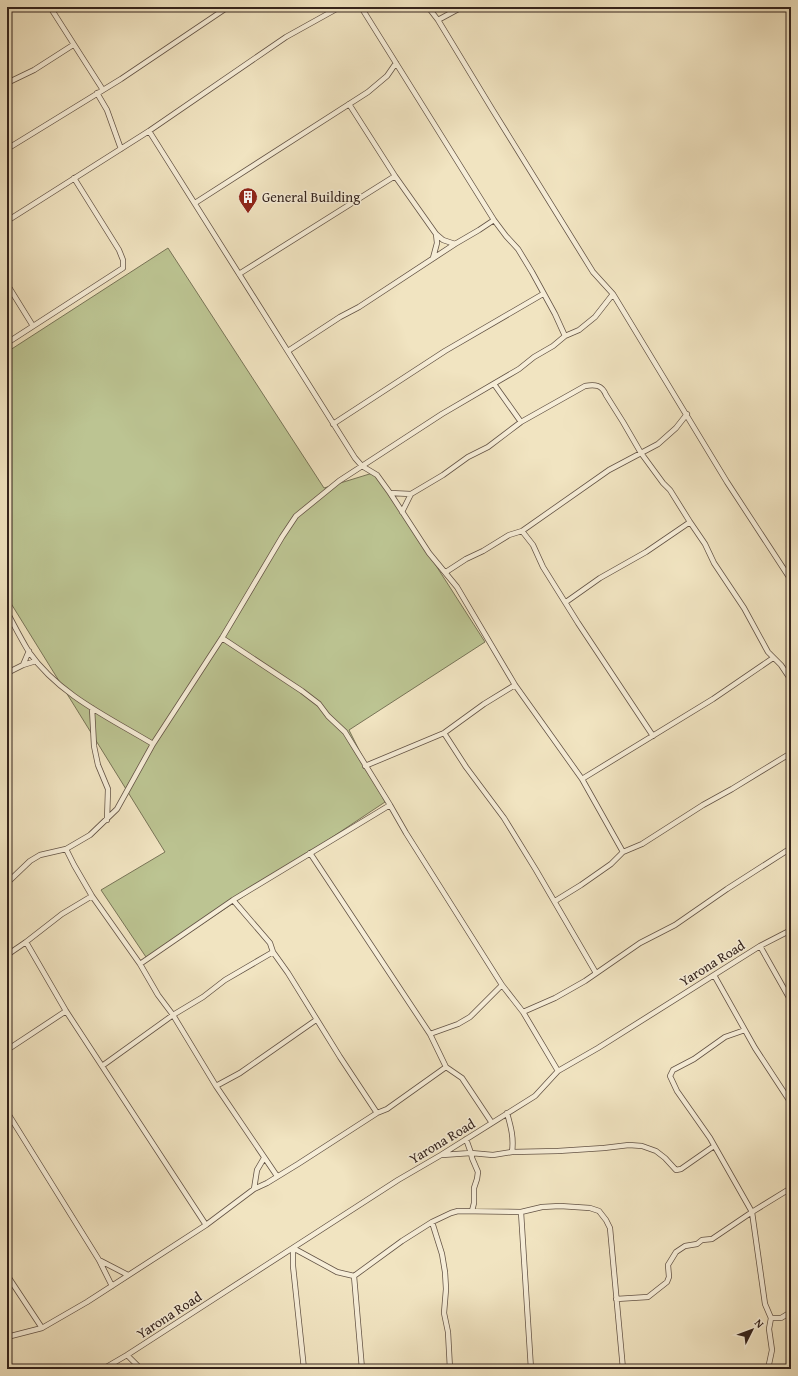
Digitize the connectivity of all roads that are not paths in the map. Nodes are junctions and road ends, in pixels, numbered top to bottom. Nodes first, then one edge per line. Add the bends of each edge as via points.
1 (50, 7) edge
2 (228, 7) edge
3 (340, 7) edge
4 (361, 7) edge
5 (428, 7) edge
6 (462, 7) edge
7 (438, 20) junction
8 (73, 45) junction
9 (396, 63) junction
10 (7, 83) edge
11 (103, 90) junction
12 (97, 93) junction
13 (349, 104) junction
14 (149, 131) junction
15 (121, 148) junction
16 (7, 149) edge
17 (395, 176) junction
18 (74, 178) junction
19 (195, 203) junction
20 (494, 220) junction
21 (7, 221) edge
22 (436, 234) junction
23 (454, 244) junction
24 (432, 258) junction
25 (239, 274) junction
26 (7, 284) edge
27 (543, 294) junction
28 (613, 294) junction
29 (34, 326) junction
30 (565, 336) junction
31 (7, 343) edge
32 (288, 351) junction
33 (494, 384) junction
34 (687, 414) junction
35 (521, 422) junction
36 (333, 424) junction
37 (641, 453) junction
38 (362, 466) junction
39 (390, 492) junction
40 (411, 494) junction
41 (402, 512) junction
42 (690, 522) junction
43 (522, 531) junction
44 (446, 572) junction
45 (791, 580) edge
46 (566, 602) junction
47 (7, 612) edge
48 (222, 638) junction
49 (29, 651) junction
50 (773, 658) junction
51 (36, 661) junction
52 (23, 665) junction
53 (7, 673) edge
54 (791, 680) edge
55 (515, 685) junction
56 (92, 708) junction
57 (444, 733) junction
58 (654, 736) junction
59 (153, 744) junction
60 (791, 753) edge
61 (365, 766) junction
62 (582, 779) junction
63 (390, 805) junction
64 (107, 820) junction
65 (791, 848) edge
66 (66, 849) junction
67 (623, 852) junction
68 (310, 853) junction
69 (7, 883) edge
70 (92, 896) junction
71 (234, 900) junction
72 (555, 901) junction
73 (791, 930) edge
74 (26, 942) junction
75 (760, 946) junction
76 (273, 952) junction
77 (7, 955) edge
78 (140, 964) junction
79 (596, 973) junction
80 (714, 975) junction
81 (502, 985) junction
82 (791, 1001) edge
83 (66, 1011) junction
84 (523, 1012) junction
85 (173, 1015) junction
86 (316, 1020) junction
87 (745, 1030) junction
88 (430, 1034) junction
89 (7, 1050) edge
90 (102, 1066) junction
91 (446, 1067) junction
92 (558, 1071) junction
93 (216, 1086) junction
94 (791, 1103) edge
95 (7, 1112) edge
96 (377, 1113) junction
97 (507, 1113) junction
98 (492, 1123) junction
99 (466, 1139) junction
100 (714, 1146) junction
101 (512, 1152) junction
102 (471, 1153) junction
103 (441, 1155) junction
104 (264, 1158) junction
105 (277, 1176) junction
106 (791, 1188) edge
107 (254, 1189) junction
108 (472, 1211) junction
109 (521, 1212) junction
110 (752, 1212) junction
111 (432, 1222) junction
112 (206, 1225) junction
113 (293, 1248) junction
114 (99, 1260) junction
115 (128, 1275) junction
116 (7, 1276) edge
117 (354, 1276) junction
118 (112, 1286) junction
119 (616, 1299) junction
120 (791, 1312) edge
121 (771, 1318) junction
122 (42, 1328) junction
123 (7, 1337) edge
124 (127, 1355) junction
125 (103, 1369) edge
126 (140, 1369) edge
127 (304, 1369) edge
128 (362, 1369) edge
129 (450, 1369) edge
130 (531, 1369) edge
131 (623, 1369) edge
132 (768, 1369) edge

1 - 8 street
2 - 11 street
3 - 14 street via 286,37
4 - 9 street
5 - 7 street
6 - 7 street
7 - 28 street via 593,272
8 - 10 street via 34,70
8 - 11 street
9 - 13 street via 378,84
9 - 20 street
11 - 12 street
12 - 15 street via 107,110
12 - 16 street
13 - 17 street
13 - 19 street
14 - 15 street
14 - 19 street
15 - 18 street
17 - 22 street
17 - 25 street
18 - 21 street
18 - 29 street via 119,250 123,268
19 - 25 street
20 - 23 street
20 - 27 street via 518,250
22 - 23 street
22 - 24 street via 437,243
23 - 24 street
24 - 32 street
25 - 32 street
26 - 29 street
27 - 30 street
27 - 36 street via 445,351
28 - 30 street via 595,317 579,330
28 - 34 street
29 - 31 street
30 - 33 street
32 - 36 street
33 - 35 street
33 - 38 street
34 - 37 street via 668,436
34 - 45 street via 727,482
35 - 37 street via 593,384 604,390
35 - 40 street via 488,447
36 - 38 street
37 - 42 street via 670,490
37 - 43 street via 609,470
38 - 39 street via 377,475
38 - 48 street via 296,516
39 - 40 street
39 - 41 street
40 - 41 street
41 - 44 street via 429,553
42 - 46 street
42 - 50 street
43 - 44 street via 509,535
43 - 46 street
44 - 55 street via 457,586
46 - 58 street
47 - 49 street
48 - 59 street
48 - 61 street via 319,704 345,732
49 - 51 street
49 - 52 street
50 - 54 street
50 - 58 street
51 - 52 street
51 - 56 street via 68,693
52 - 53 street
55 - 57 street
55 - 62 street
56 - 59 street
56 - 64 street via 94,746 98,765 108,789
57 - 61 street
57 - 72 street via 504,818
58 - 62 street
59 - 64 street via 117,809
60 - 67 street via 642,844
61 - 63 street
62 - 67 street
63 - 68 street
63 - 81 street
64 - 66 street via 90,835
65 - 79 street via 675,925 640,943
66 - 69 street via 40,855
66 - 70 street
67 - 72 street via 611,864
68 - 71 street
68 - 88 street
70 - 74 street via 62,914
70 - 78 street
71 - 76 street via 270,943
71 - 78 street
72 - 79 street
73 - 75 street, Yarona Road
74 - 77 street
74 - 83 street
75 - 80 street, Yarona Road
75 - 82 street
76 - 85 street
76 - 86 street
78 - 85 street
79 - 84 street via 555,998
80 - 87 street
80 - 92 street, Yarona Road
81 - 84 street
81 - 88 street via 470,1017
83 - 89 street
83 - 90 street
84 - 92 street
85 - 90 street
85 - 93 street
86 - 93 street via 240,1073
86 - 96 street
87 - 94 street
87 - 100 street via 725,1037 673,1070 670,1076 677,1091
88 - 91 street
90 - 112 street
91 - 96 street via 387,1109
91 - 98 street via 462,1078
92 - 97 street, Yarona Road via 536,1096
93 - 104 street
95 - 114 street
96 - 105 street
97 - 98 street, Yarona Road
97 - 101 street via 514,1142
98 - 99 street, Yarona Road
99 - 102 street
99 - 103 street, Yarona Road
100 - 101 street via 676,1170 656,1151 642,1146
100 - 110 street
101 - 102 street via 493,1155
102 - 103 street
102 - 108 street via 478,1172
103 - 113 street, Yarona Road
104 - 105 street
104 - 107 street via 257,1170
105 - 107 street
106 - 110 street
107 - 112 street
108 - 109 street
108 - 111 street via 451,1212
109 - 119 street via 560,1206 599,1211 610,1228
109 - 130 street
110 - 119 street via 712,1239 685,1246 676,1252 668,1265 667,1282 648,1297
110 - 121 street via 765,1304
111 - 117 street
111 - 129 street via 445,1272 444,1313
112 - 115 street
113 - 117 street via 337,1272
113 - 124 street, Yarona Road
113 - 127 street
114 - 115 street
114 - 118 street
115 - 118 street
116 - 122 street
117 - 128 street
118 - 122 street
119 - 131 street
120 - 121 street via 781,1318
121 - 132 street via 769,1329 772,1350
122 - 123 street
124 - 125 street, Yarona Road
124 - 126 street

